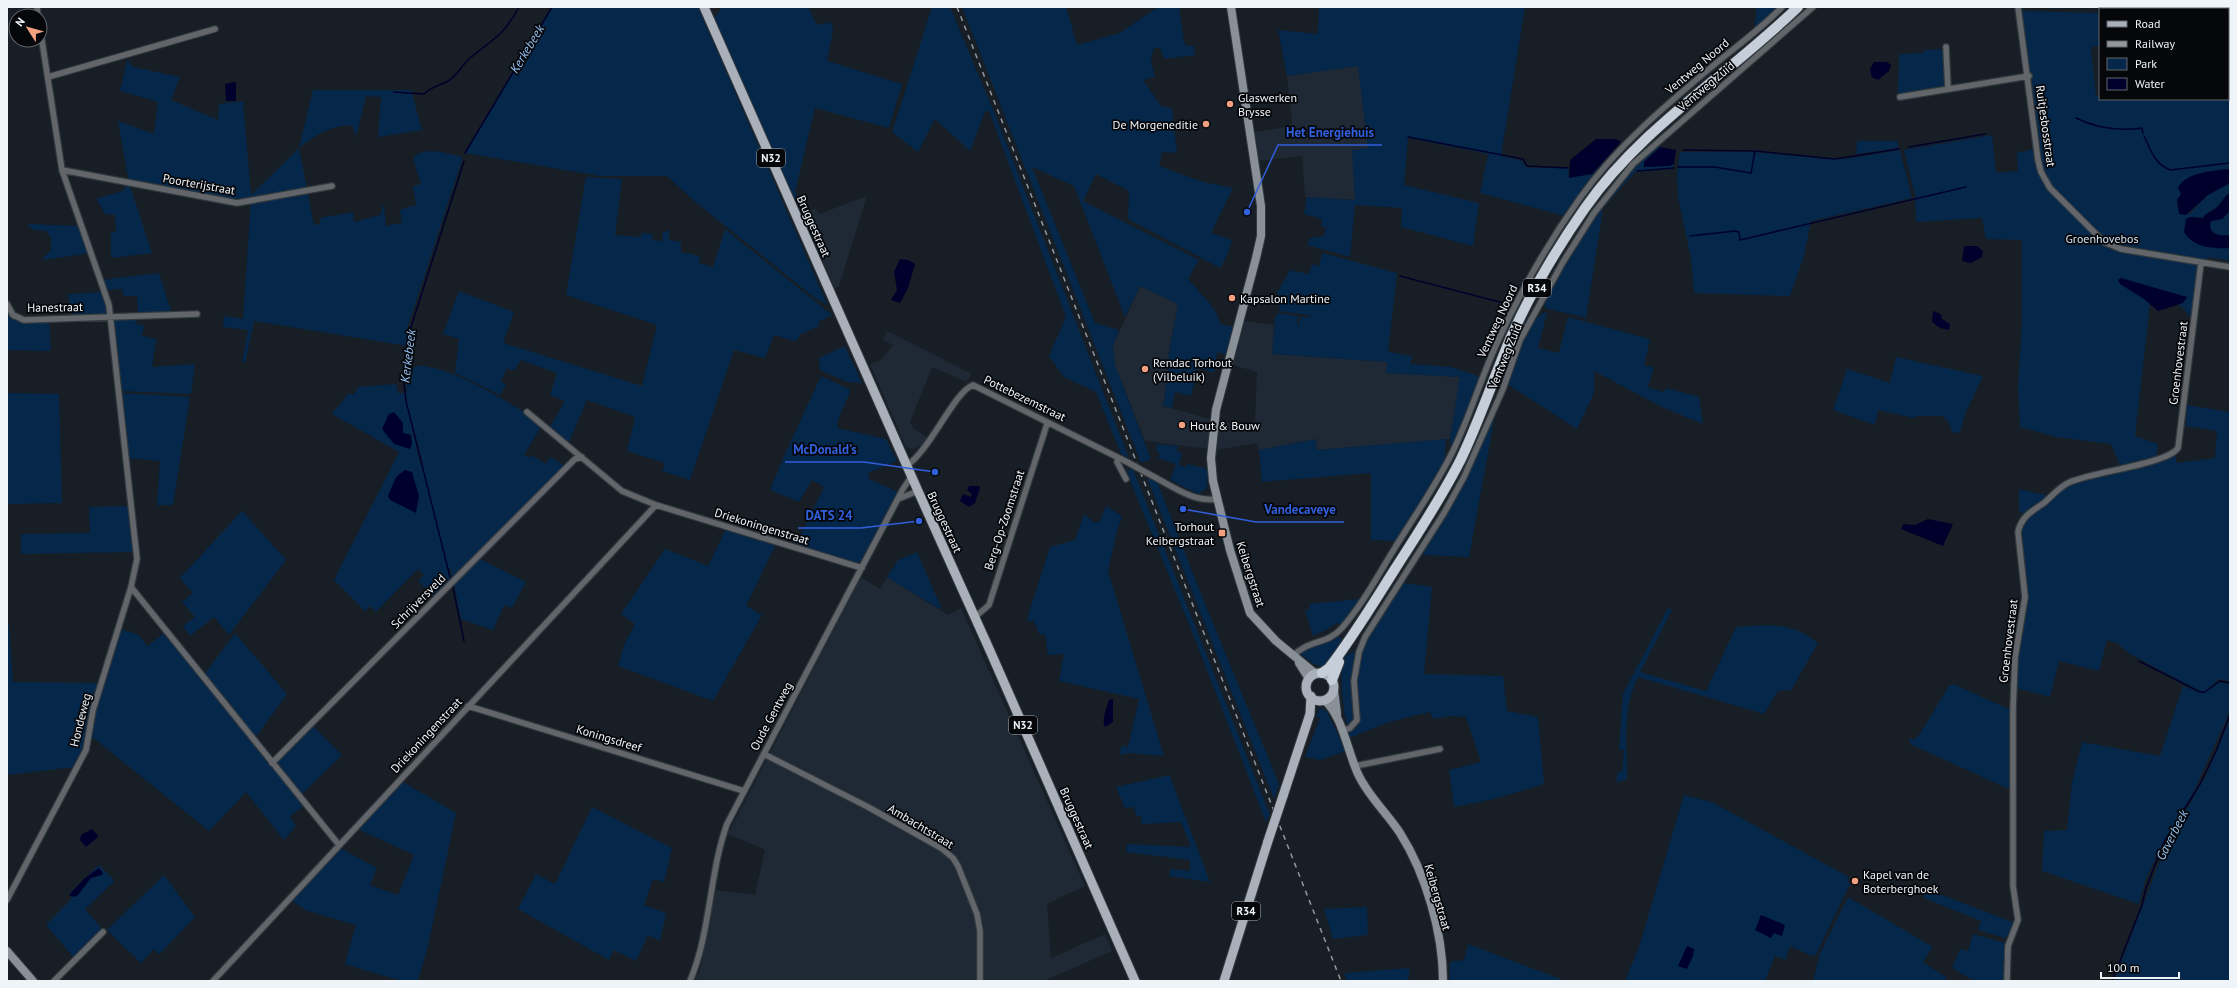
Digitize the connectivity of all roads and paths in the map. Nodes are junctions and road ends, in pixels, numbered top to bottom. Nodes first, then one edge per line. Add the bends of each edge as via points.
1 (704, 7) edge
2 (1231, 7) edge
3 (1782, 7) edge
4 (1798, 7) edge
5 (1813, 7) edge
6 (2018, 7) edge
7 (215, 29) dead end
8 (1946, 47) dead end
9 (43, 48) edge
10 (2029, 76) junction
11 (48, 77) junction
12 (1948, 89) junction
13 (1900, 97) dead end
14 (62, 170) junction
15 (332, 186) dead end
16 (2201, 263) junction
17 (2230, 267) edge
18 (7, 304) edge
19 (197, 314) dead end
20 (110, 317) junction
21 (527, 412) dead end
22 (1047, 424) junction
23 (582, 457) junction
24 (1119, 458) junction
25 (906, 466) junction
26 (911, 477) junction
27 (1126, 479) dead end
28 (918, 491) junction
29 (1216, 499) junction
30 (898, 500) junction
31 (656, 505) junction
32 (862, 568) junction
33 (131, 588) junction
34 (975, 618) junction
35 (1357, 628) junction
36 (1295, 658) junction
37 (1316, 675) junction
38 (1333, 685) junction
39 (1310, 696) junction
40 (1322, 700) junction
41 (468, 706) junction
42 (1310, 714) junction
43 (1337, 719) junction
44 (1342, 731) junction
45 (1440, 749) dead end
46 (764, 754) junction
47 (272, 763) junction
48 (1355, 766) junction
49 (744, 790) junction
50 (339, 845) junction
51 (7, 900) edge
52 (103, 932) dead end
53 (7, 951) edge
54 (33, 981) edge
55 (54, 981) edge
56 (213, 981) edge
57 (690, 981) edge
58 (980, 981) edge
59 (1135, 981) edge
60 (1224, 981) edge
61 (1443, 981) edge
62 (2007, 981) edge

1 - 25 main road, Bruggestraat / N32
2 - 29 street, Keibergstraat via 1262,221 1256,258 1216,410 1211,458
3 - 36 street, Ventweg Noord via 1650,120 1621,147 1592,182 1558,229 1516,303 1496,345 1473,408 1435,485 1342,628 1330,638 1302,647
4 - 35 highway, R34 via 1650,134 1617,168 1586,207 1524,311 1479,420 1446,486
5 - 44 street, Ventweg Zuid via 1638,159 1577,238 1520,340 1501,396 1464,477 1444,514 1365,637 1359,652 1354,681 1357,720 1350,728
6 - 10 street, Ruitjesbosstraat
7 - 11 street
8 - 12 street
9 - 11 street
10 - 12 street, Ruitjesbosstraat
10 - 16 street, Ruitjesbosstraat via 2040,172 2050,188 2094,235 2108,244 2121,249
11 - 14 street
12 - 13 street, Ruitjesbosstraat
14 - 15 street, Poorterijstraat via 237,203
14 - 20 street via 80,226 102,280
16 - 17 street, Ruitjesbosstraat
16 - 62 street, Groenhovestraat via 2178,448 2168,455 2070,482 2029,513 2019,524 2025,597 2015,658 2012,736 2013,886 2018,920 2008,946
18 - 20 street, Hanestraat via 13,315 24,320
19 - 20 street
20 - 33 street, Hondeweg via 137,556
21 - 23 street, Driekoningenstraat
22 - 24 street, Pottebezemstraat via 1051,423
22 - 25 street, Pottebezemstraat via 973,385 960,397 918,456
22 - 34 street, Berg-Op-Zoomstraat via 989,604
23 - 31 street, Driekoningenstraat via 622,491
23 - 47 street, Schrijversveld via 575,459
24 - 27 street via 1117,462
24 - 29 street, Pottebezemstraat, bridge via 1192,496 1203,500
25 - 26 main road, Bruggestraat / N32
26 - 28 main road, Bruggestraat / N32
26 - 30 street, Oude Gentweg
28 - 30 street
28 - 34 main road, Bruggestraat / N32
29 - 36 street, Keibergstraat via 1250,613 1261,627
30 - 32 street, Oude Gentweg
31 - 32 street, Driekoningenstraat
31 - 41 street, Driekoningenstraat
32 - 46 street, Oude Gentweg
33 - 47 street
33 - 51 street, Hondeweg via 93,710 86,750
34 - 59 main road, Bruggestraat / N32
35 - 37 highway, R34 via 1332,664
35 - 38 highway, R34 via 1337,664
36 - 37 street, Keibergstraat
37 - 38 main road
37 - 39 main road via 1307,688
38 - 40 main road
38 - 43 street, Keibergstraat
39 - 40 main road
39 - 42 main road, R34
40 - 42 main road, R34
40 - 43 street, Keibergstraat
41 - 49 street, Koningsdreef
41 - 50 street, Driekoningenstraat
42 - 60 main road, R34, bridge
43 - 44 street, Keibergstraat
44 - 48 street, Keibergstraat
45 - 48 street
46 - 49 street, Oude Gentweg
46 - 58 street, Ambachtstraat via 868,807 941,848 953,858 977,914 980,931
47 - 50 street
48 - 61 street, Keibergstraat via 1362,781 1400,833 1420,874 1440,949
49 - 57 street, Oude Gentweg via 720,847 698,955
50 - 56 street, Driekoningenstraat
52 - 55 street
53 - 54 street

